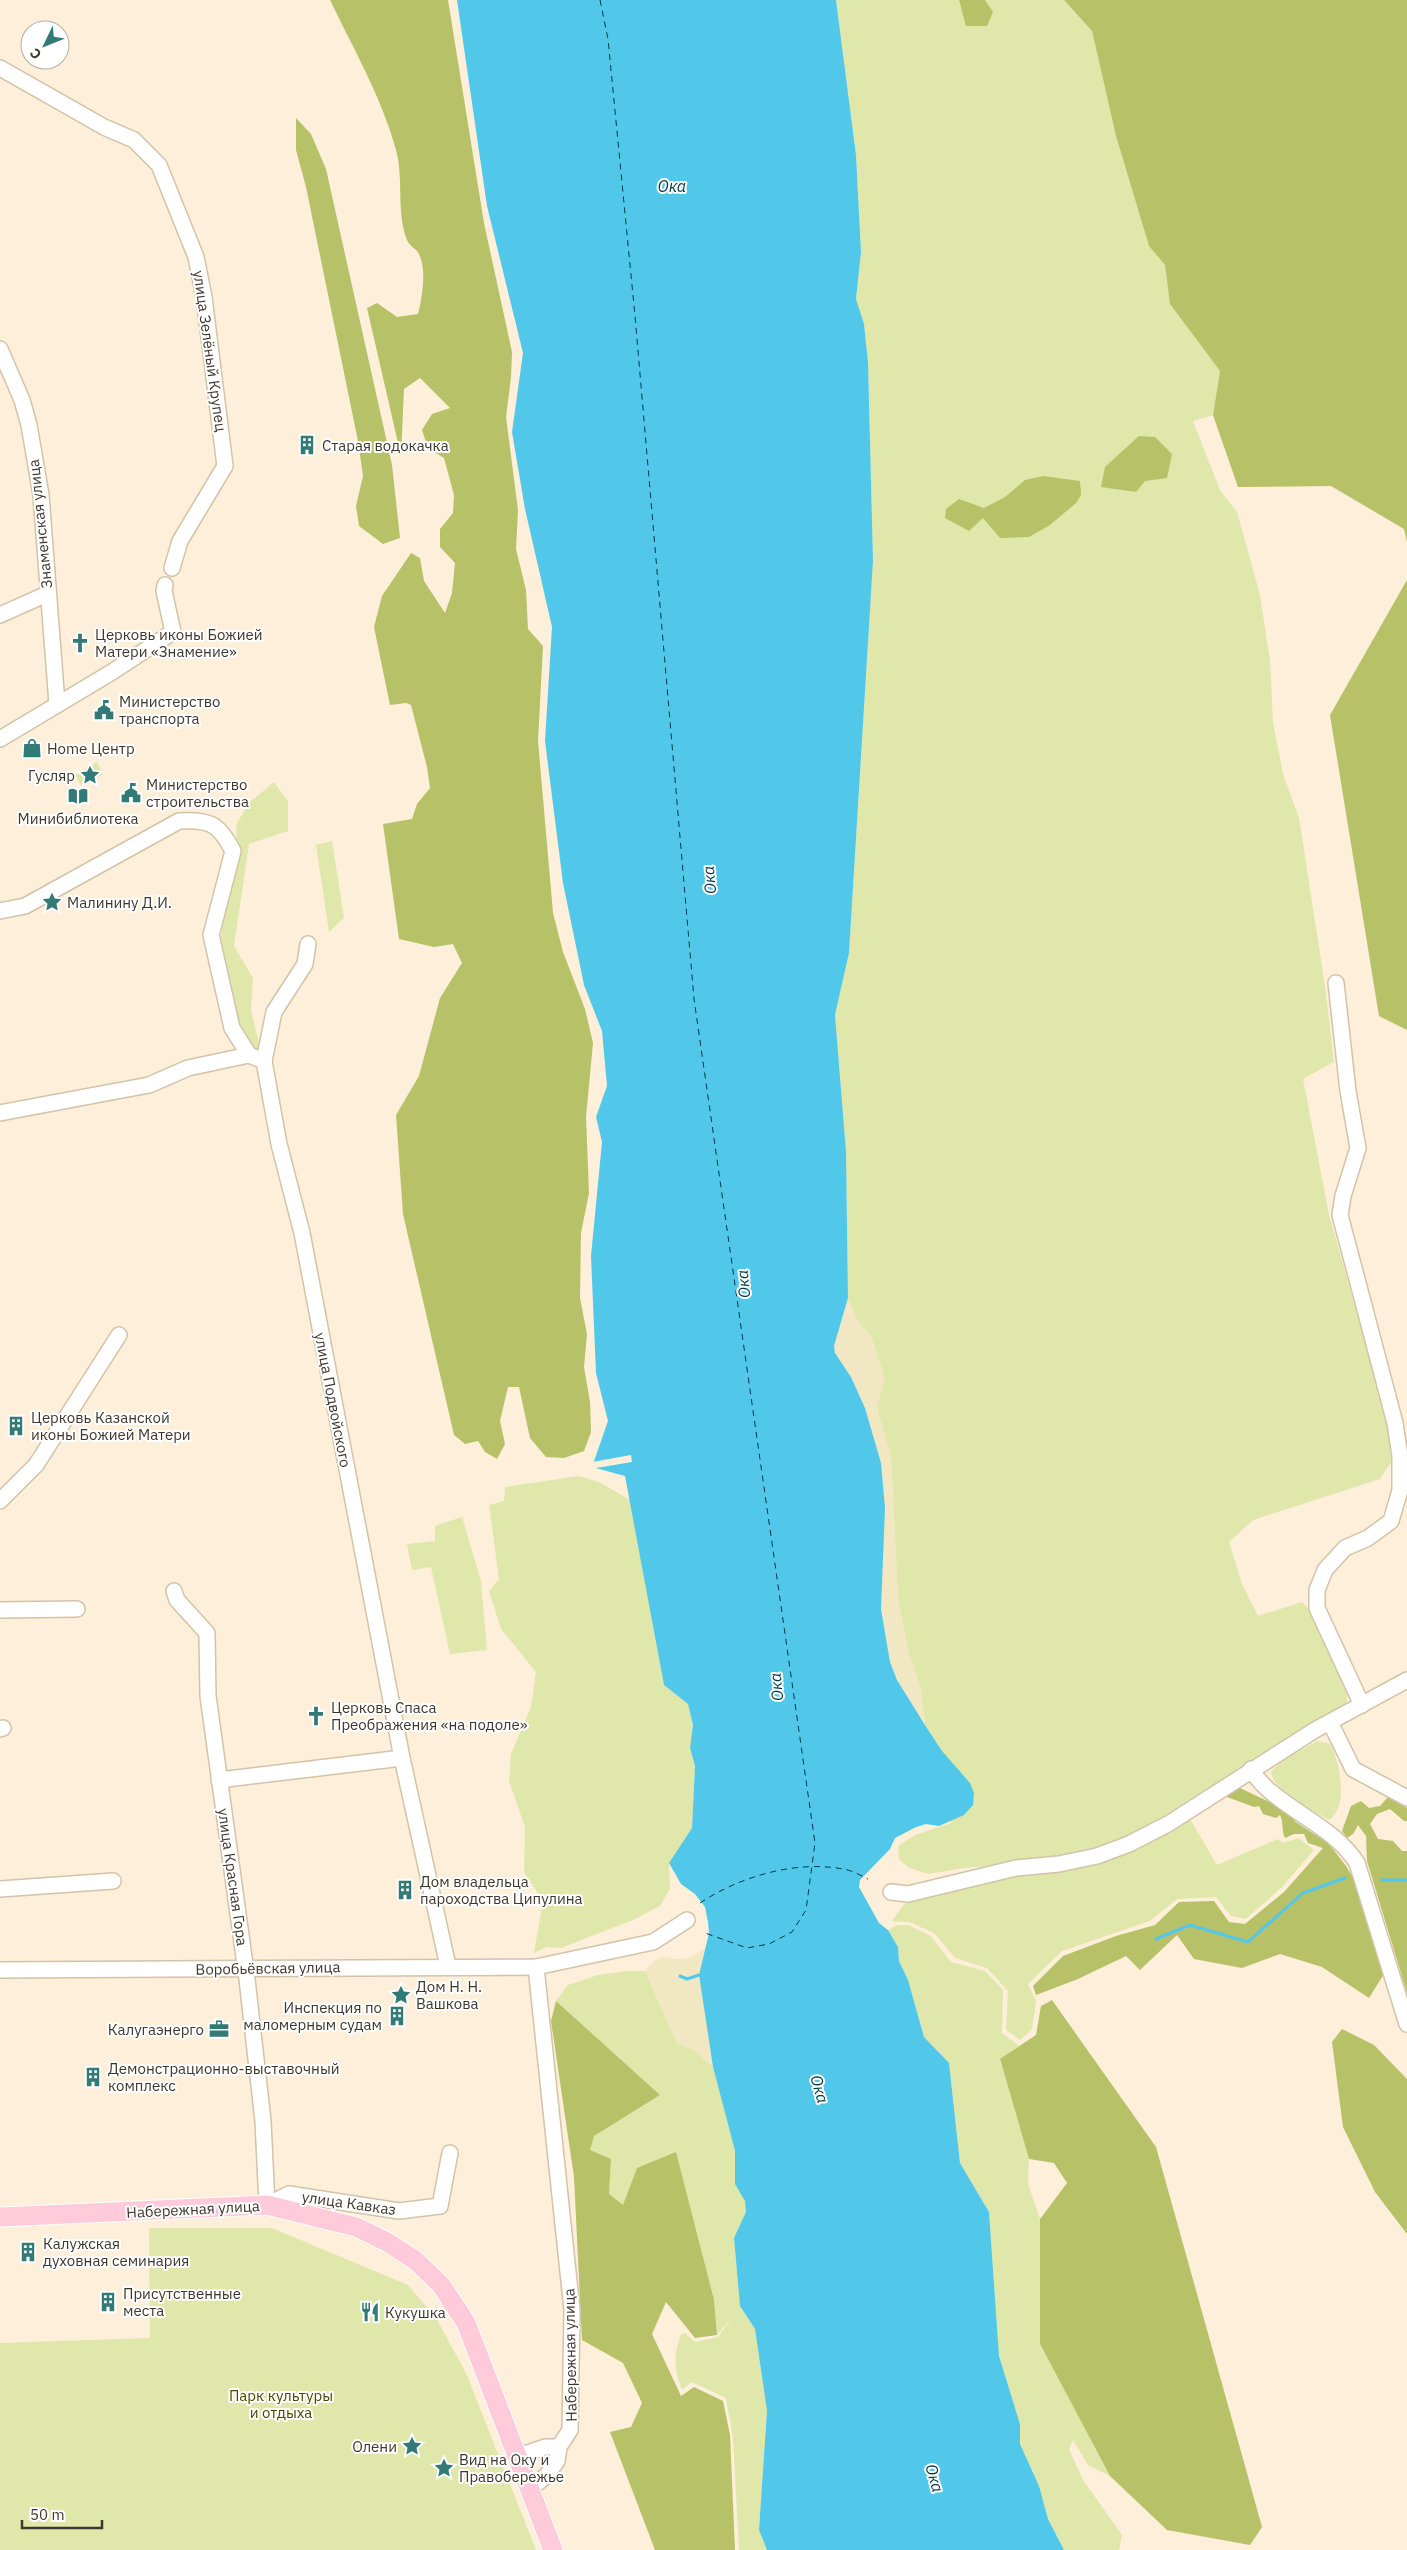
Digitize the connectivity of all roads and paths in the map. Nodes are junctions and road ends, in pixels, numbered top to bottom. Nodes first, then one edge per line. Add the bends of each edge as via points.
1 (0, 68) edge
2 (0, 349) edge
3 (172, 568) dead end
4 (165, 585) dead end
5 (47, 594) junction
6 (0, 616) edge
7 (57, 704) junction
8 (0, 739) edge
9 (0, 911) edge
10 (308, 944) dead end
11 (1336, 983) dead end
12 (249, 1055) junction
13 (264, 1062) junction
14 (0, 1113) edge
15 (119, 1335) dead end
16 (0, 1500) edge
17 (174, 1591) dead end
18 (77, 1609) dead end
19 (0, 1610) edge
20 (1407, 1680) edge
21 (1362, 1705) junction
22 (1330, 1722) junction
23 (402, 1758) junction
24 (1251, 1769) junction
25 (219, 1780) junction
26 (1407, 1798) edge
27 (113, 1881) dead end
28 (0, 1889) edge
29 (891, 1892) dead end
30 (687, 1920) dead end
31 (448, 1966) junction
32 (536, 1967) junction
33 (246, 1969) junction
34 (0, 1970) edge
35 (1407, 2022) edge
36 (450, 2153) dead end
37 (268, 2206) junction
38 (0, 2217) edge
39 (559, 2447) junction
40 (516, 2457) junction
41 (529, 2490) junction
42 (553, 2550) edge

1 - 3 street, улица Зелёный Крупец via 104,127 134,140 159,165 196,257 225,466 180,541
2 - 5 street, Знаменская улица via 29,425 41,496
4 - 7 street via 173,632
5 - 6 street
5 - 7 street, Знаменская улица
7 - 8 street
9 - 12 street via 25,906 179,821 197,820 215,825 233,851 211,935 232,1028
10 - 13 street via 305,964 274,1012
11 - 21 street via 1358,1148 1340,1215 1395,1424 1400,1456 1400,1490 1392,1521 1368,1538 1345,1548 1325,1570 1317,1590 1317,1608
12 - 13 street
12 - 14 street via 188,1068 149,1084
13 - 23 street, улица Подвойского via 279,1144 302,1233
15 - 16 street via 36,1465
17 - 25 street, улица Красная Гора via 177,1600 207,1633 208,1696
18 - 19 street
20 - 21 street
21 - 22 street
22 - 24 street
22 - 26 street via 1353,1769
23 - 25 street
23 - 31 street, улица Подвойского
24 - 29 street via 1168,1824 1097,1856 1016,1868 908,1894
24 - 35 street via 1269,1791 1304,1814 1351,1855 1362,1874
25 - 33 street, улица Красная Гора
27 - 28 street
30 - 32 street, Воробьёвская улица via 653,1942
31 - 32 street, Воробьёвская улица
31 - 33 street, Воробьёвская улица
32 - 39 street, Набережная улица via 572,2310 570,2430
33 - 34 street, Воробьёвская улица
33 - 37 street, улица Красная Гора
36 - 37 street, улица Кавказ via 440,2206 399,2211 289,2194
37 - 38 main road, Набережная улица
37 - 40 main road, Набережная улица via 356,2227 415,2260 441,2285 466,2324
39 - 40 street via 544,2447
39 - 41 street, Набережная улица via 557,2461 547,2475
40 - 41 main road, Набережная улица
41 - 42 main road, Набережная улица

